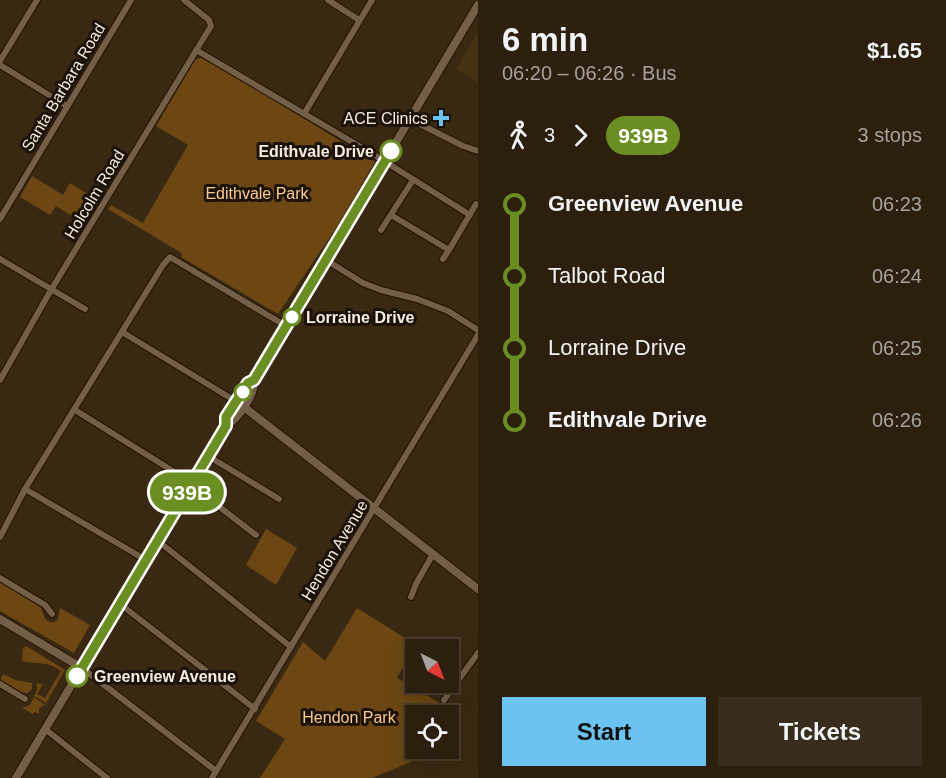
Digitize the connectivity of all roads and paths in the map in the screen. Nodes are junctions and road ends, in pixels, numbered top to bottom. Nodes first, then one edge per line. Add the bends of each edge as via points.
1 (37, 0) edge
2 (131, 0) edge
3 (184, 0) edge
4 (328, 0) edge
5 (372, 0) edge
6 (478, 6) edge
7 (359, 20) junction
8 (196, 50) junction
9 (0, 63) edge
10 (67, 106) junction
11 (304, 114) junction
12 (410, 119) junction
13 (478, 151) edge
14 (385, 162) junction
15 (412, 180) junction
16 (476, 204) dead end
17 (391, 215) junction
18 (470, 215) junction
19 (0, 219) edge
20 (381, 230) dead end
21 (449, 250) junction
22 (0, 259) edge
23 (443, 259) dead end
24 (326, 260) junction
25 (51, 290) junction
26 (85, 309) dead end
27 (286, 326) junction
28 (122, 332) junction
29 (478, 333) edge
30 (0, 380) edge
31 (240, 404) junction
32 (75, 410) junction
33 (208, 456) junction
34 (191, 485) junction
35 (26, 489) junction
36 (279, 499) dead end
37 (374, 508) junction
38 (256, 535) dead end
39 (0, 537) edge
40 (158, 541) junction
41 (433, 554) junction
42 (146, 560) junction
43 (0, 578) edge
44 (478, 589) edge
45 (411, 597) dead end
46 (120, 604) junction
47 (52, 614) dead end
48 (0, 619) edge
49 (291, 646) junction
50 (478, 653) edge
51 (82, 668) junction
52 (0, 684) edge
53 (25, 699) dead end
54 (444, 700) dead end
55 (255, 709) junction
56 (45, 729) junction
57 (216, 771) junction
58 (16, 778) edge
59 (107, 778) edge
60 (212, 778) edge

1 - 9 street
2 - 10 street, Santa Barbara Road
3 - 8 street, Holcolm Road via 211,22
4 - 7 street
5 - 7 street
6 - 12 main road
7 - 11 street
8 - 11 street
8 - 25 street, Holcolm Road
9 - 10 street
10 - 19 street, Santa Barbara Road
11 - 14 street
12 - 13 street
12 - 14 main road
14 - 15 street
14 - 24 main road
15 - 17 street
15 - 18 street
16 - 18 street
17 - 20 street
17 - 21 street
18 - 21 street
21 - 23 street
22 - 25 street
24 - 27 main road
24 - 29 street via 381,291 448,311
25 - 26 street
25 - 30 street, Holcolm Road
27 - 28 street via 170,257
27 - 31 main road via 254,380 248,383
28 - 31 street
28 - 32 street
29 - 37 street, Hendon Avenue
31 - 33 main road via 226,417 226,426
31 - 37 street
32 - 34 street
32 - 35 street
33 - 34 main road
33 - 36 street
34 - 38 street
34 - 40 main road
35 - 39 street
35 - 42 street
37 - 41 street
37 - 49 street, Hendon Avenue
40 - 42 main road
40 - 49 street
41 - 44 street
41 - 45 street
42 - 46 main road
43 - 47 street via 45,605
46 - 51 main road
46 - 55 street
48 - 51 street
49 - 55 street, Hendon Avenue
50 - 54 street
51 - 56 main road
51 - 57 street
52 - 53 street
55 - 57 street, Hendon Avenue
56 - 58 main road
56 - 59 street
57 - 60 street, Hendon Avenue

